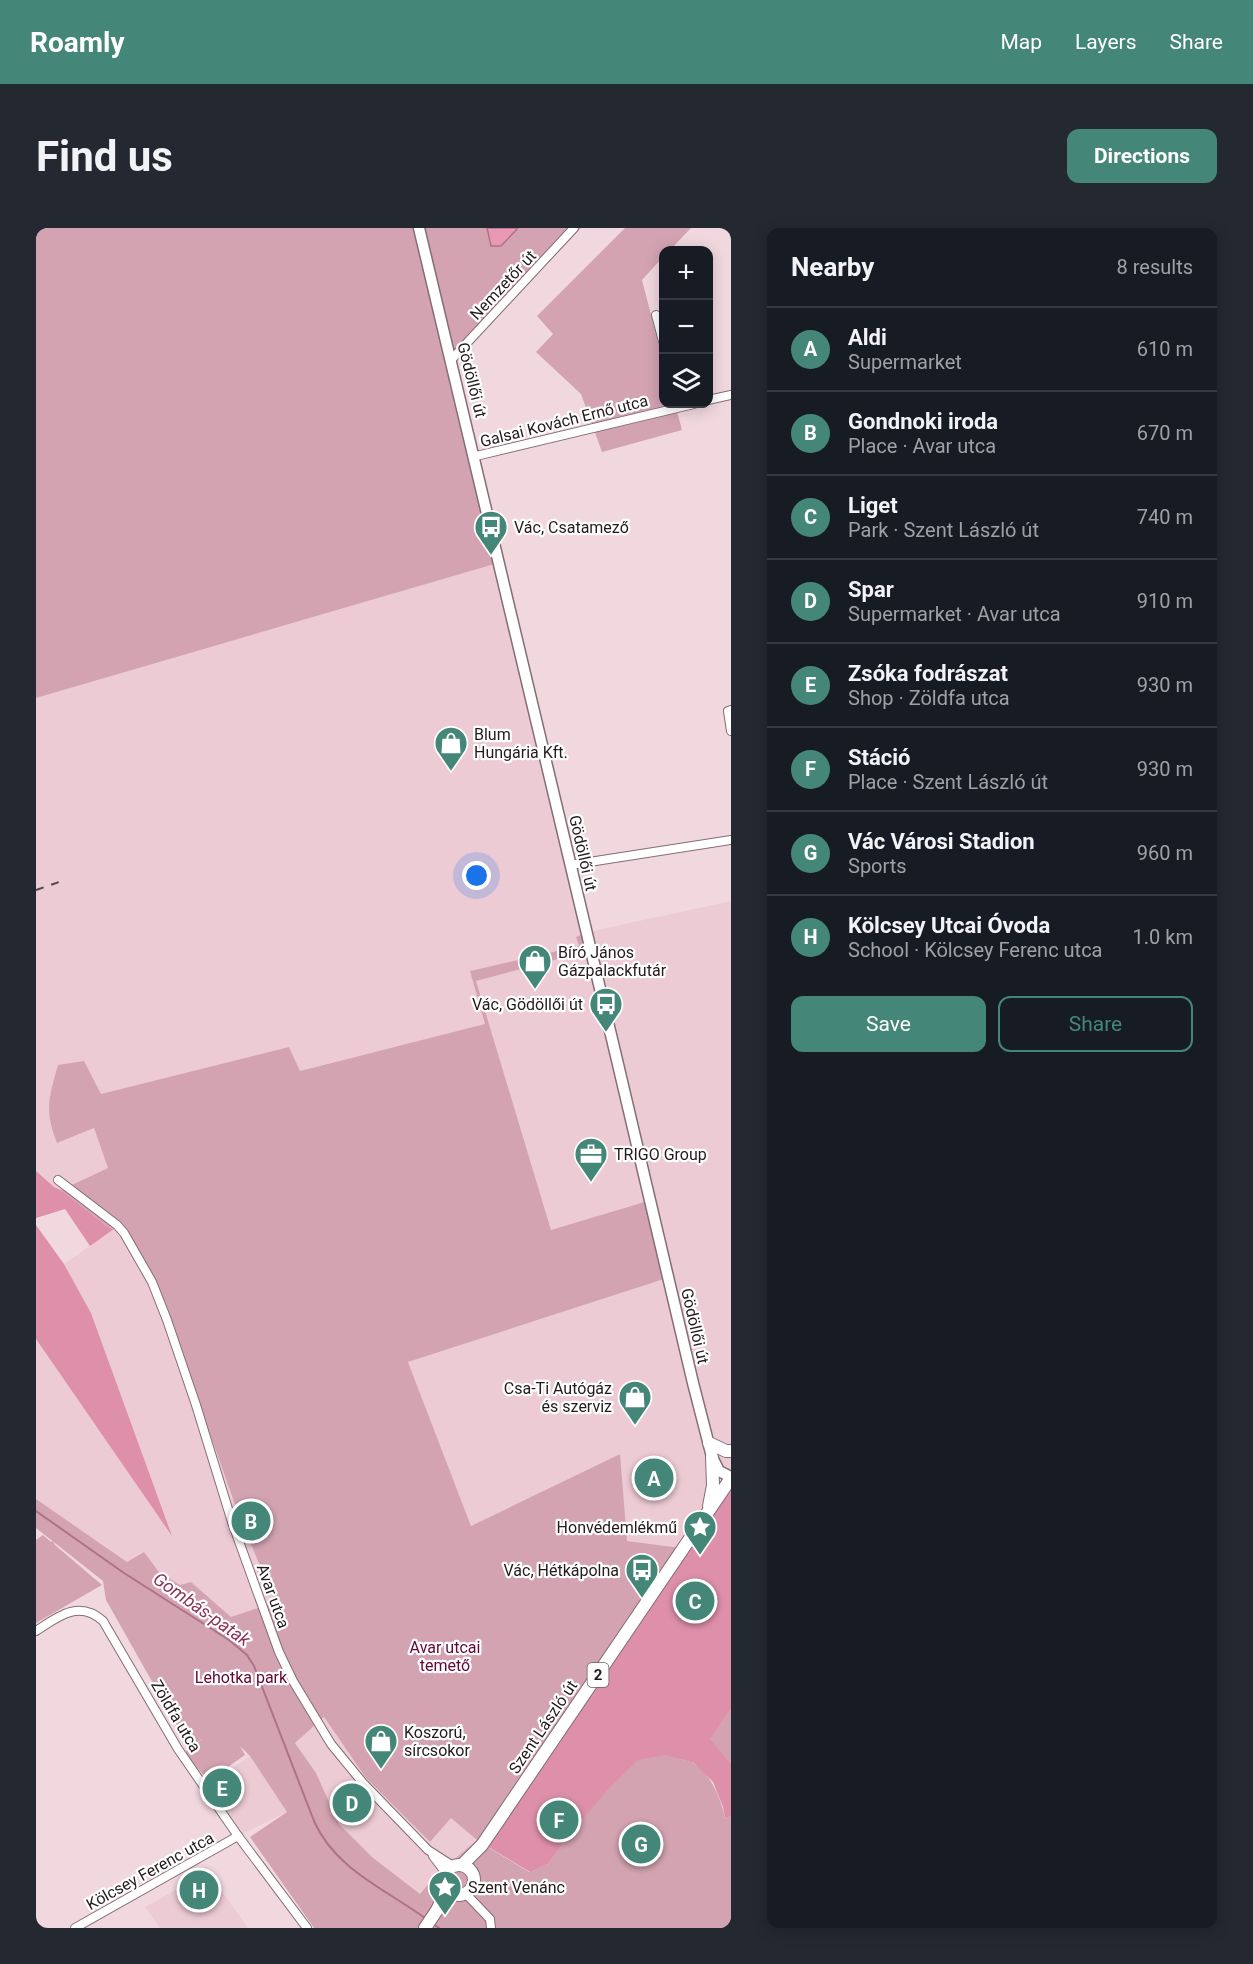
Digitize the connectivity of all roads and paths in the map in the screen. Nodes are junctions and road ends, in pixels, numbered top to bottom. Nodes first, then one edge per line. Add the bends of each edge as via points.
1 (419, 228) edge
2 (574, 228) edge
3 (656, 315) dead end
4 (659, 328) edge
5 (452, 360) junction
6 (731, 394) edge
7 (713, 399) edge
8 (666, 408) edge
9 (476, 456) junction
10 (729, 711) edge
11 (731, 730) edge
12 (731, 840) edge
13 (570, 865) junction
14 (58, 1180) dead end
15 (709, 1443) junction
16 (731, 1451) edge
17 (712, 1457) junction
18 (731, 1478) edge
19 (708, 1510) junction
20 (36, 1631) edge
21 (238, 1836) junction
22 (458, 1869) junction
23 (456, 1893) junction
24 (75, 1928) edge
25 (307, 1928) edge
26 (424, 1928) edge
27 (492, 1928) edge

1 - 5 main road, Gödöllői út
2 - 5 street, Nemzetőr út
3 - 4 street
5 - 9 main road, Gödöllői út
6 - 7 street
8 - 9 street, Galsai Kovách Ernő utca
9 - 13 main road, Gödöllői út
10 - 11 street
12 - 13 street
13 - 15 main road, Gödöllői út
14 - 22 street, Avar utca via 117,1225 152,1282 232,1522 293,1681 346,1763 428,1850
15 - 16 main road
15 - 17 main road, Gödöllői út
17 - 18 main road via 719,1471
17 - 19 main road via 713,1485
18 - 19 main road, Szent László út / 2
19 - 22 main road, Szent László út / 2 via 482,1845
20 - 21 street, Zöldfa utca via 64,1614 83,1611 107,1626 178,1749
21 - 24 street, Kölcsey Ferenc utca
21 - 25 street, Zöldfa utca
22 - 23 main road via 444,1878
22 - 23 main road via 474,1876 474,1886
23 - 26 main road
23 - 27 street via 490,1919

